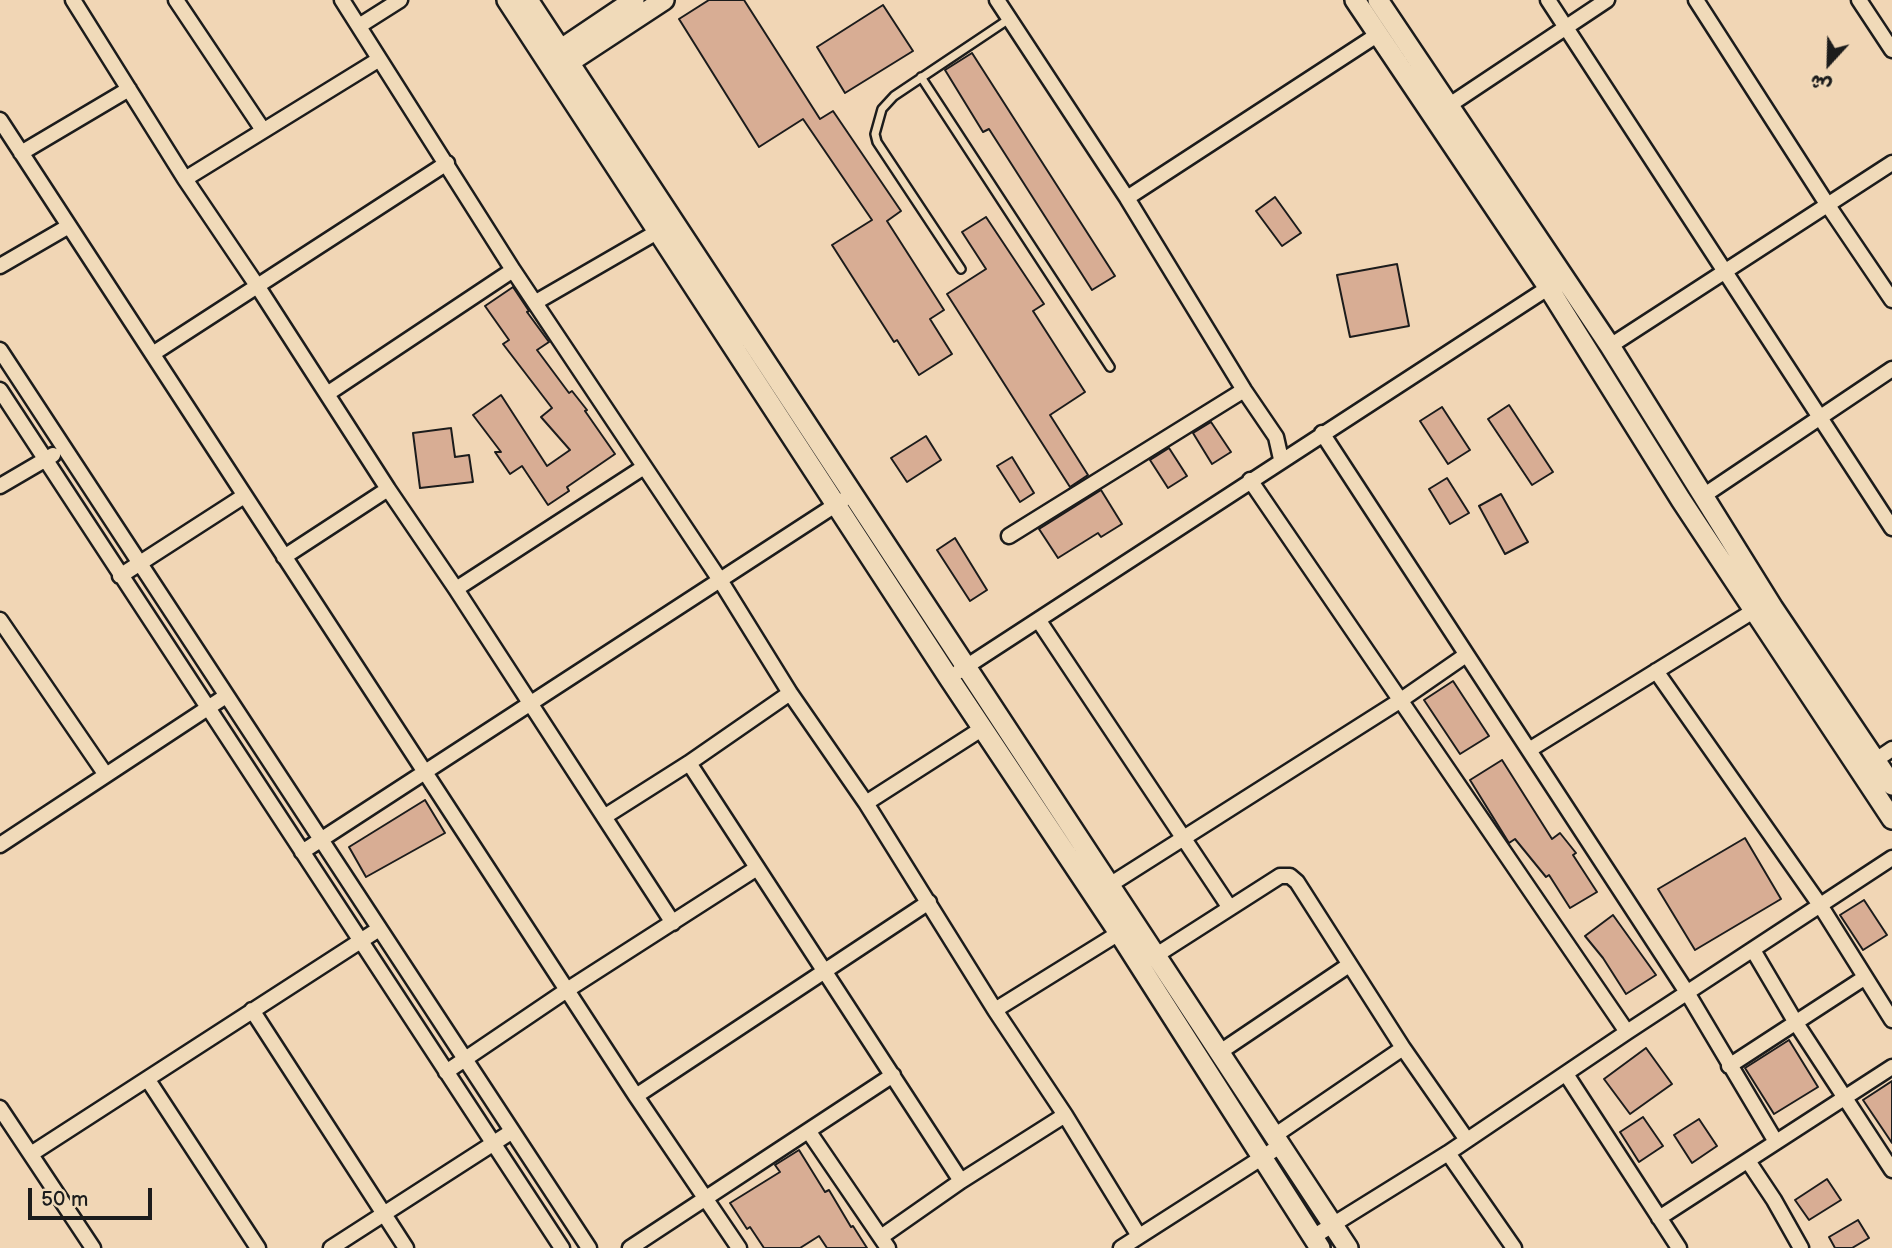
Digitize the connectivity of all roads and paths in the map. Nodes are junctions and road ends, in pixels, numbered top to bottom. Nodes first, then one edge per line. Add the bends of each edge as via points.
1 (73, 0) edge
2 (176, 0) edge
3 (342, 0) edge
4 (400, 0) edge
5 (508, 0) edge
6 (528, 0) edge
7 (634, 0) edge
8 (664, 0) edge
9 (997, 0) edge
10 (1355, 0) edge
11 (1378, 0) edge
12 (1548, 0) edge
13 (1606, 0) edge
14 (1696, 0) edge
15 (1859, 0) edge
16 (1009, 19) junction
17 (359, 26) junction
18 (1565, 26) junction
19 (1377, 35) junction
20 (1892, 50) edge
21 (378, 60) junction
22 (558, 60) junction
23 (921, 77) junction
24 (129, 89) junction
25 (1440, 111) junction
26 (0, 120) edge
27 (263, 130) junction
28 (21, 153) junction
29 (447, 163) junction
30 (1892, 163) edge
31 (185, 179) junction
32 (1127, 198) junction
33 (1827, 204) junction
34 (69, 226) junction
35 (657, 232) junction
36 (0, 266) edge
37 (961, 269) dead end
38 (513, 270) junction
39 (1724, 272) junction
40 (1556, 282) junction
41 (258, 287) junction
42 (1892, 300) edge
43 (536, 302) junction
44 (1610, 345) junction
45 (0, 350) edge
46 (154, 353) junction
47 (1110, 367) dead end
48 (1892, 369) edge
49 (0, 390) edge
50 (1244, 390) junction
51 (327, 394) junction
52 (1820, 416) junction
53 (1322, 433) junction
54 (65, 449) junction
55 (46, 459) junction
56 (1281, 459) junction
57 (644, 467) junction
58 (1250, 480) junction
59 (0, 486) edge
60 (388, 489) junction
61 (244, 496) junction
62 (1703, 496) junction
63 (844, 499) junction
64 (1892, 528) edge
65 (1009, 536) dead end
66 (284, 556) junction
67 (139, 564) junction
68 (120, 576) junction
69 (720, 580) junction
70 (456, 589) junction
71 (1755, 610) junction
72 (0, 620) edge
73 (1038, 621) junction
74 (1466, 655) junction
75 (967, 666) junction
76 (1656, 671) junction
77 (949, 678) junction
78 (790, 693) junction
79 (226, 696) junction
80 (1401, 700) junction
81 (531, 703) junction
82 (206, 709) junction
83 (983, 728) junction
84 (1892, 749) edge
85 (1529, 750) junction
86 (689, 763) junction
87 (427, 773) junction
88 (1879, 774) edge
89 (106, 775) junction
90 (866, 803) junction
91 (604, 817) junction
92 (1892, 819) edge
93 (1185, 838) junction
94 (322, 840) junction
95 (0, 845) edge
96 (302, 852) junction
97 (1892, 858) edge
98 (757, 869) junction
99 (1108, 886) junction
100 (929, 902) junction
101 (1820, 905) junction
102 (1230, 908) junction
103 (673, 923) junction
104 (379, 929) junction
105 (1119, 933) junction
106 (360, 941) junction
107 (1753, 950) junction
108 (1155, 956) junction
109 (1349, 965) junction
110 (825, 972) junction
111 (1864, 978) junction
112 (567, 990) junction
113 (1688, 994) junction
114 (251, 1010) junction
115 (995, 1010) junction
116 (1892, 1020) edge
117 (1796, 1023) junction
118 (1627, 1032) junction
119 (1403, 1048) junction
120 (1220, 1052) junction
121 (465, 1059) junction
122 (1729, 1066) junction
123 (1892, 1067) edge
124 (446, 1072) junction
125 (1566, 1074) junction
126 (892, 1075) junction
127 (148, 1080) junction
128 (636, 1096) junction
129 (1845, 1098) junction
130 (0, 1108) edge
131 (1065, 1115) junction
132 (511, 1132) junction
133 (809, 1132) junction
134 (1467, 1140) junction
135 (1277, 1141) junction
136 (1776, 1142) junction
137 (494, 1144) junction
138 (1448, 1153) junction
139 (31, 1154) junction
140 (1261, 1157) junction
141 (1748, 1161) junction
142 (1892, 1170) edge
143 (961, 1181) junction
144 (705, 1199) junction
145 (385, 1214) junction
146 (1659, 1218) junction
147 (1332, 1224) junction
148 (1139, 1236) junction
149 (885, 1242) edge
150 (1316, 1243) edge
151 (93, 1248) edge
152 (258, 1248) edge
153 (331, 1248) edge
154 (406, 1248) edge
155 (562, 1248) edge
156 (589, 1248) edge
157 (631, 1248) edge
158 (739, 1248) edge
159 (1121, 1248) edge
160 (1348, 1248) edge
161 (1514, 1248) edge
162 (1679, 1248) edge
163 (1801, 1248) edge

1 - 24 street
2 - 27 street
3 - 17 street
4 - 17 street
5 - 22 street
6 - 22 street
7 - 22 street
8 - 22 street
9 - 16 street
10 - 19 street
11 - 25 street
12 - 18 street
13 - 18 street
14 - 33 street
15 - 20 street
16 - 23 lane
16 - 32 street
17 - 21 street
18 - 25 street
18 - 39 street
19 - 25 street
19 - 32 street
21 - 27 street
21 - 29 street
22 - 35 street
22 - 63 street
23 - 37 lane via 888,101 875,134
23 - 47 lane
24 - 28 street
24 - 31 street
25 - 40 street
26 - 28 street
27 - 31 street
28 - 34 street
29 - 38 street
29 - 41 street
30 - 33 street
31 - 41 street
32 - 50 street
33 - 39 street
33 - 42 street
34 - 36 street
34 - 46 street
35 - 43 street
35 - 63 street
38 - 43 street
38 - 51 street
39 - 44 street
39 - 52 street
40 - 44 street
40 - 53 street
40 - 71 street via 1681,500
41 - 46 street
41 - 51 street
43 - 57 street
44 - 62 street
45 - 54 street
46 - 61 street
48 - 52 street
49 - 55 street
50 - 56 street via 1276,437
50 - 65 street
51 - 60 street
52 - 62 street
52 - 64 street
53 - 56 street
53 - 74 street
54 - 55 street
54 - 67 street
55 - 59 street
55 - 68 street
56 - 58 street
57 - 69 street
57 - 70 street
58 - 73 street
58 - 80 street
60 - 66 street
60 - 70 street
61 - 66 street
61 - 67 street
62 - 88 street
63 - 69 street
63 - 75 street
63 - 77 street
66 - 87 street
67 - 68 street
67 - 79 street
68 - 82 street
69 - 78 street
69 - 81 street
70 - 81 street
71 - 76 street
71 - 88 street
72 - 89 street
73 - 75 street
73 - 93 street
74 - 80 street
74 - 85 street
75 - 77 street
75 - 99 street
76 - 85 street
76 - 101 street
77 - 83 street
78 - 86 street
78 - 90 street
79 - 82 street
79 - 94 street
80 - 93 street
80 - 118 street
81 - 87 street
81 - 91 street
82 - 89 street
82 - 96 street
83 - 90 street
83 - 105 street
84 - 88 street
85 - 113 street
86 - 91 street
86 - 98 street
87 - 94 street
87 - 112 street
88 - 92 street
89 - 95 street
90 - 100 street
91 - 103 street
93 - 99 street
93 - 102 street
94 - 96 street
94 - 104 street
96 - 106 street
97 - 101 street
98 - 103 street
98 - 110 street
99 - 108 street
100 - 110 street
100 - 115 street
101 - 107 street
101 - 111 street
102 - 108 street
102 - 109 street via 1280,876 1290,876
103 - 112 street
104 - 106 street
104 - 121 street
105 - 115 street
105 - 140 street
106 - 114 street
106 - 124 street
107 - 113 street
107 - 117 street
108 - 120 street
109 - 119 street
109 - 120 street
110 - 126 street
110 - 128 street
111 - 116 street
111 - 117 street
112 - 121 street
112 - 128 street
113 - 118 street
113 - 122 street
114 - 127 street
114 - 145 street
115 - 131 street
117 - 122 street
117 - 129 street
118 - 125 street
119 - 134 street
119 - 135 street
120 - 135 street
121 - 124 street
121 - 132 street
122 - 136 street
123 - 129 street
124 - 137 street
125 - 134 street
125 - 146 street
126 - 133 street
126 - 143 street
127 - 139 street
127 - 152 street
128 - 144 street
129 - 136 street
129 - 142 street
130 - 139 street
131 - 143 street
131 - 148 street
132 - 137 street
132 - 156 street
133 - 144 street
133 - 149 street
134 - 138 street
135 - 140 street
135 - 147 street
136 - 141 street
137 - 145 street
137 - 155 street
138 - 147 street
138 - 161 street
139 - 151 street
140 - 148 street
140 - 150 street
141 - 146 street
141 - 163 street
143 - 149 street
144 - 157 street
144 - 158 street
145 - 153 street
145 - 154 street
146 - 162 street
147 - 150 street
147 - 160 street
148 - 159 street

